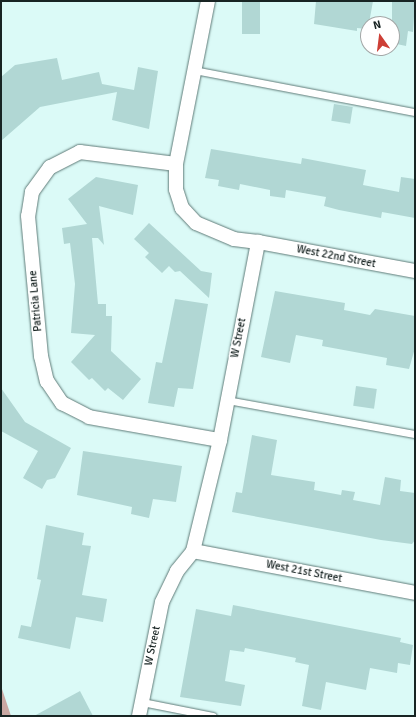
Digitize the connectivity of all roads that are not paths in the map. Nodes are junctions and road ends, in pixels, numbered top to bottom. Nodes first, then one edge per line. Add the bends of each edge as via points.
1 (208, 1) edge
2 (194, 70) junction
3 (415, 112) edge
4 (176, 164) junction
5 (258, 242) junction
6 (415, 271) edge
7 (228, 400) junction
8 (415, 434) edge
9 (220, 440) junction
10 (193, 551) junction
11 (415, 593) edge
12 (140, 709) edge
13 (213, 716) edge

1 - 2 street
2 - 3 lane
2 - 4 street
4 - 5 street via 176,189 182,208 196,223 234,239
4 - 9 street, Patricia Lane via 80,152 50,167 32,192 28,216 41,356 47,382 62,403 89,417
5 - 6 street, West 22nd Street
5 - 7 street, W Street
7 - 8 lane
7 - 9 street, W Street
9 - 10 street, W Street
10 - 11 street, West 21st Street
10 - 12 street, W Street via 177,571 162,602
12 - 13 lane

